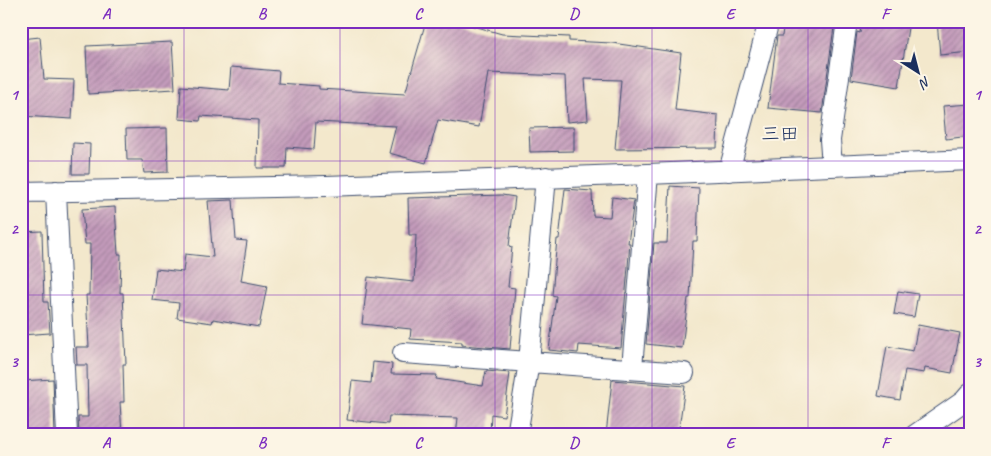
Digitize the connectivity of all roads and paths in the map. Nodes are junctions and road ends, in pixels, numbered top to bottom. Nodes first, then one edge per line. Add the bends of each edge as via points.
1 (769, 21) edge
2 (847, 21) edge
3 (970, 160) edge
4 (832, 166) junction
5 (729, 171) junction
6 (648, 174) junction
7 (546, 177) junction
8 (56, 191) junction
9 (21, 192) edge
10 (403, 354) dead end
11 (528, 362) junction
12 (632, 368) junction
13 (684, 373) dead end
14 (970, 394) edge
15 (67, 435) edge
16 (517, 435) edge
17 (915, 435) edge

1 - 5 street
2 - 4 street via 830,140
3 - 4 street
4 - 5 street
5 - 6 street
6 - 7 street
6 - 12 street
7 - 8 street via 326,186
7 - 11 street
8 - 9 street
8 - 15 street
10 - 11 street
11 - 12 street
11 - 16 street
12 - 13 street
14 - 17 street

